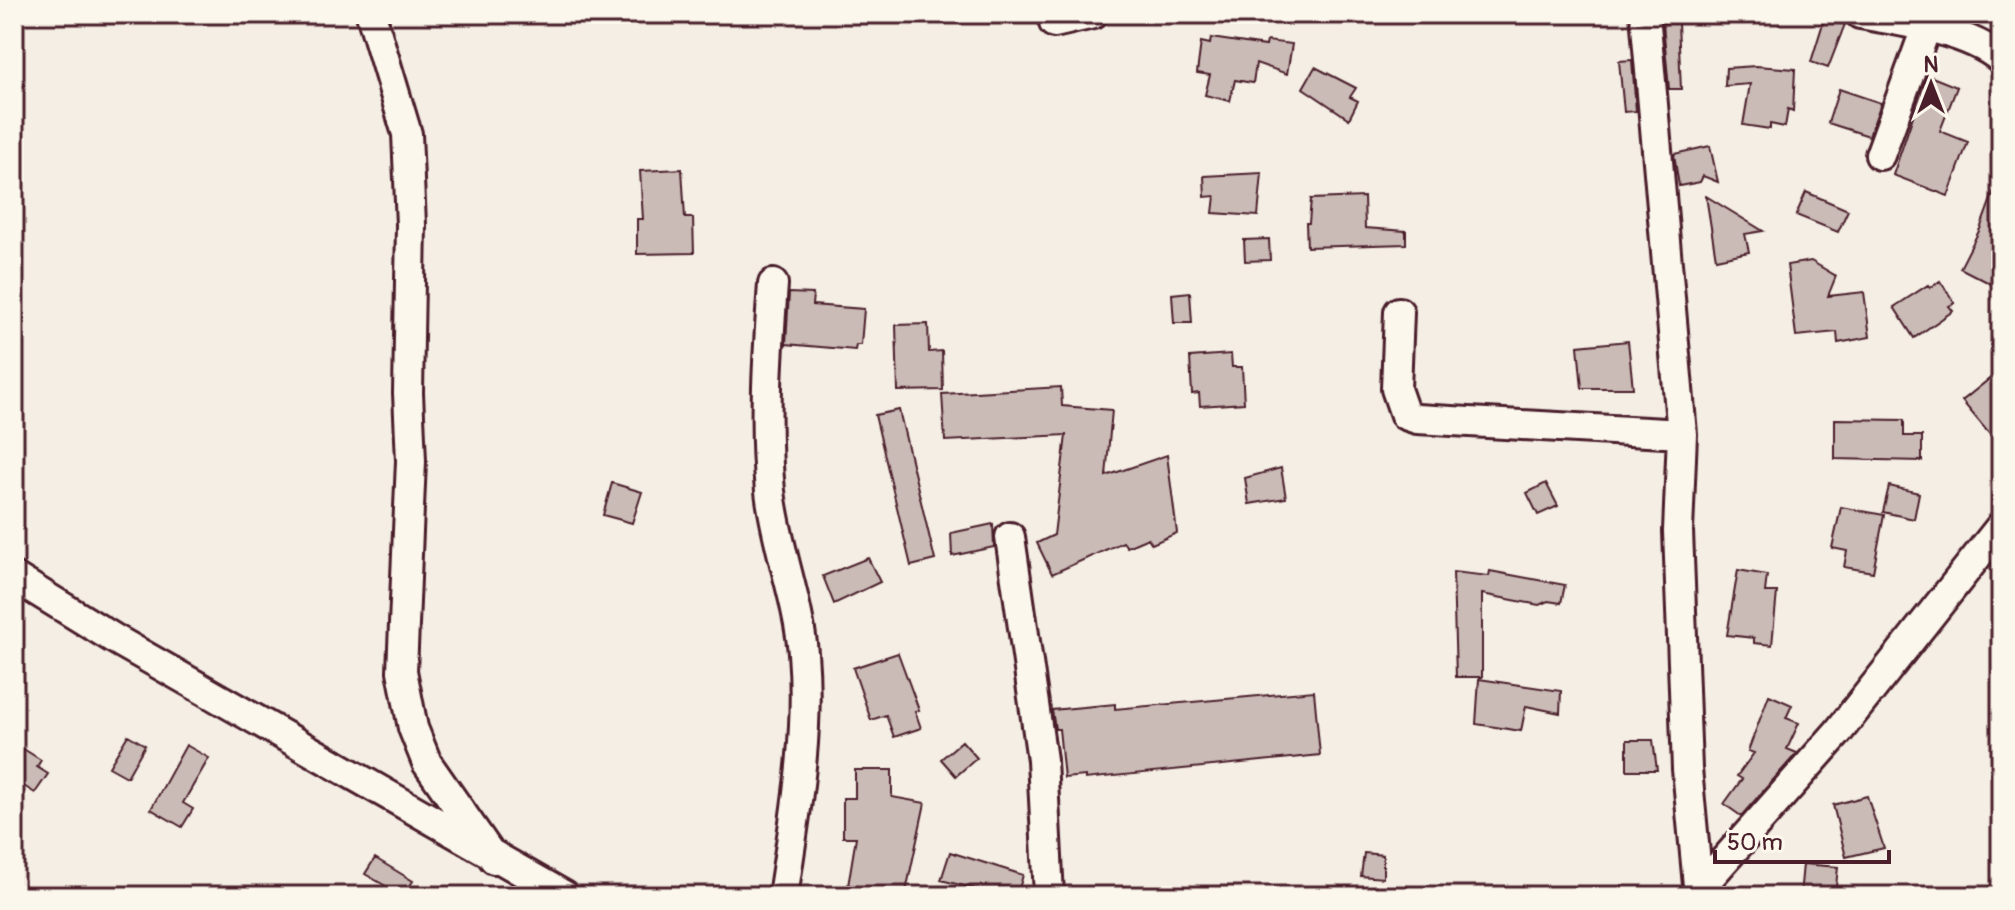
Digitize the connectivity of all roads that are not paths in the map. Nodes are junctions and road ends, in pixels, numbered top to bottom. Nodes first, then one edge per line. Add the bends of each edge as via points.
1 (371, 14) edge
2 (1093, 14) edge
3 (1645, 14) edge
4 (1860, 14) edge
5 (1913, 21) edge
6 (1054, 23) dead end
7 (2001, 59) edge
8 (1880, 155) dead end
9 (773, 284) dead end
10 (1399, 312) dead end
11 (1682, 434) junction
12 (2001, 526) edge
13 (1010, 537) dead end
14 (14, 577) edge
15 (494, 859) junction
16 (1695, 894) edge
17 (565, 896) edge
18 (783, 896) edge
19 (1049, 896) edge

1 - 15 street via 407,134 411,461 402,671 413,728 427,763
2 - 6 street
3 - 11 street
4 - 5 street
5 - 7 street
5 - 8 street
9 - 18 street via 765,401 770,493 803,651 804,684 800,778
10 - 11 street via 1396,389 1405,415
11 - 16 street via 1678,531
12 - 16 street via 1838,732
13 - 19 street via 1042,760
14 - 15 street
15 - 17 street

